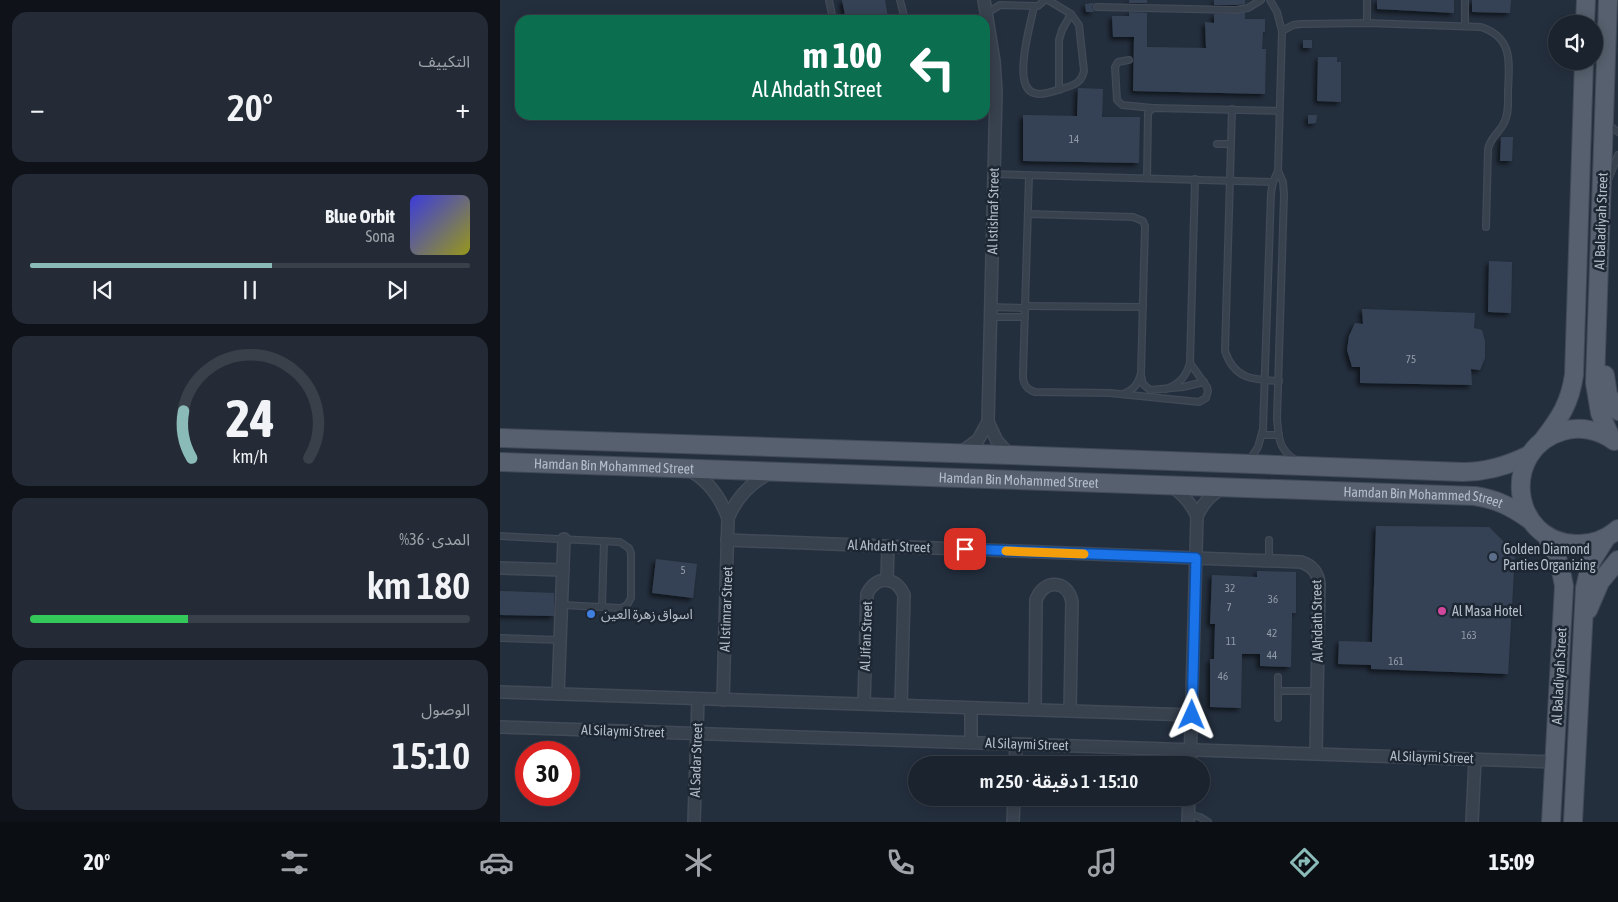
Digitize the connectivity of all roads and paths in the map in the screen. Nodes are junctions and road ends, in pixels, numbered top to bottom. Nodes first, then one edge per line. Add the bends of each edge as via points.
1 (829, 0) edge
2 (900, 0) edge
3 (984, 0) edge
4 (1046, 0) edge
5 (1261, 0) edge
6 (1270, 0) edge
7 (1367, 0) edge
8 (1465, 0) edge
9 (1586, 0) edge
10 (1608, 0) edge
11 (1011, 2) edge
12 (1034, 6) junction
13 (1097, 7) dead end
14 (987, 13) joint
15 (1071, 14) junction
16 (832, 15) edge
17 (904, 15) edge
18 (1585, 15) edge
19 (1366, 23) junction
20 (1465, 26) junction
21 (1282, 31) junction
22 (990, 37) edge
23 (1129, 60) dead end
24 (1584, 70) edge
25 (1058, 90) junction
26 (1153, 108) junction
27 (1232, 109) junction
28 (1279, 111) junction
29 (1611, 126) edge
30 (1217, 144) dead end
31 (1231, 144) junction
32 (1618, 155) edge
33 (1278, 171) junction
34 (994, 174) junction
35 (1029, 175) junction
36 (1147, 178) junction
37 (1195, 179) junction
38 (1230, 180) junction
39 (1273, 182) junction
40 (1602, 190) junction
41 (1028, 214) junction
42 (1486, 226) dead end
43 (1025, 307) junction
44 (1143, 307) junction
45 (990, 312) junction
46 (1025, 317) junction
47 (1598, 325) junction
48 (1190, 363) junction
49 (1140, 373) junction
50 (1265, 380) junction
51 (1279, 381) junction
52 (1204, 382) junction
53 (1166, 389) junction
54 (1122, 394) junction
55 (1618, 411) edge
56 (988, 422) junction
57 (1262, 435) junction
58 (1279, 435) junction
59 (500, 438) edge
60 (1543, 440) junction
61 (1615, 441) edge
62 (960, 454) junction
63 (1010, 455) junction
64 (1529, 455) junction
65 (500, 462) edge
66 (1246, 464) junction
67 (1304, 467) junction
68 (686, 469) junction
69 (772, 472) junction
70 (1170, 485) junction
71 (1224, 487) junction
72 (1197, 516) junction
73 (728, 518) junction
74 (1530, 520) junction
75 (1612, 533) edge
76 (1546, 535) junction
77 (500, 536) edge
78 (564, 539) junction
79 (727, 540) junction
80 (1269, 540) dead end
81 (604, 541) junction
82 (888, 546) junction
83 (1196, 558) junction
84 (1618, 560) edge
85 (1269, 561) junction
86 (500, 568) edge
87 (563, 570) junction
88 (887, 580) junction
89 (562, 605) junction
90 (602, 606) junction
91 (1583, 625) junction
92 (500, 638) edge
93 (560, 640) junction
94 (1278, 677) dead end
95 (1278, 690) junction
96 (1317, 691) junction
97 (500, 692) edge
98 (558, 694) junction
99 (698, 699) junction
100 (723, 700) junction
101 (864, 704) junction
102 (902, 705) junction
103 (971, 708) junction
104 (1035, 709) junction
105 (1070, 710) junction
106 (1192, 715) junction
107 (1278, 718) dead end
108 (500, 727) edge
109 (696, 733) junction
110 (971, 742) junction
111 (1016, 744) junction
112 (1191, 750) junction
113 (1316, 753) junction
114 (1016, 756) edge
115 (1191, 756) edge
116 (1475, 759) junction
117 (1555, 762) junction
118 (1014, 806) edge
119 (1189, 818) edge
120 (694, 822) edge
121 (1014, 822) edge
122 (1208, 822) edge
123 (1472, 822) edge
124 (1552, 822) edge
125 (1573, 822) edge

1 - 16 lane
2 - 17 lane
3 - 14 street, Al Istishraf Street
4 - 12 lane
4 - 15 lane
5 - 13 lane via 1248,8 1236,10
6 - 21 lane
7 - 19 lane
8 - 20 lane
9 - 18 main road
10 - 29 main road, Al Baladiyah Street
11 - 12 lane
11 - 14 lane
12 - 25 lane via 1025,51 1025,84 1034,93
15 - 25 lane via 1059,40
15 - 25 lane via 1081,31 1084,71 1076,84
19 - 20 lane
19 - 21 lane via 1302,24
20 - 42 lane via 1490,30 1503,43 1509,60 1506,115 1488,149
21 - 28 lane
22 - 34 street, Al Istishraf Street via 995,76
23 - 26 lane via 1118,62 1116,66 1117,100 1122,105
24 - 60 main road, Al Baladiyah Street via 1574,375 1568,401
26 - 27 lane
26 - 36 lane via 1148,113
27 - 28 lane
27 - 31 lane
28 - 33 lane
29 - 40 main road, Al Baladiyah Street
30 - 31 lane
31 - 38 lane
32 - 40 lane
33 - 39 lane
33 - 51 lane via 1284,194
34 - 35 lane
34 - 45 street, Al Istishraf Street
35 - 36 lane
35 - 41 lane
36 - 37 lane
37 - 38 lane
37 - 48 lane
38 - 39 lane
38 - 50 lane via 1225,351 1241,374
39 - 50 lane
40 - 47 main road, Al Baladiyah Street
41 - 43 lane
41 - 44 lane via 1133,217 1143,221 1146,231
43 - 44 lane
43 - 45 lane
43 - 46 lane
44 - 49 lane
45 - 46 lane
45 - 56 street, Al Istishraf Street
46 - 54 lane via 1023,381 1029,390
47 - 55 main road via 1608,396
47 - 61 main road, Al Baladiyah Street via 1595,383 1600,412
48 - 52 lane
48 - 53 lane via 1184,377
49 - 53 lane via 1147,388
49 - 54 lane via 1133,389
50 - 51 lane
50 - 57 lane
51 - 58 lane
52 - 53 lane
52 - 54 lane via 1208,395 1199,402
56 - 62 street via 978,440
56 - 63 street, Al Istishraf Street via 997,441
57 - 58 lane
57 - 66 lane
58 - 67 lane via 1284,452
59 - 62 main road, Hamdan Bin Mohammed Street
60 - 61 main road via 1570,429 1584,429
60 - 64 main road, Al Baladiyah Street
62 - 63 main road, Hamdan Bin Mohammed Street
63 - 66 main road, Hamdan Bin Mohammed Street
64 - 67 main road, Hamdan Bin Mohammed Street via 1511,464 1477,472
64 - 74 main road via 1523,468 1520,494
65 - 68 main road, Hamdan Bin Mohammed Street
66 - 67 main road, Hamdan Bin Mohammed Street
68 - 69 main road, Hamdan Bin Mohammed Street
68 - 73 street, Al Istimrar Street via 698,475 712,489
69 - 70 main road, Hamdan Bin Mohammed Street
69 - 73 street, Al Istimrar Street via 750,485
70 - 71 main road, Hamdan Bin Mohammed Street
70 - 72 street via 1183,495
71 - 72 street via 1205,502
71 - 74 main road, Hamdan Bin Mohammed Street via 1475,496 1502,502
72 - 83 street
73 - 79 street, Al Istimrar Street
74 - 76 main road, Hamdan Bin Mohammed Street
75 - 76 main road via 1588,544 1569,544
75 - 91 main road, Al Baladiyah Street via 1591,562 1587,574
76 - 117 main road, Al Baladiyah Street via 1559,561 1564,586
77 - 78 lane
78 - 81 lane
78 - 87 street
79 - 82 street, Al Ahdath Street
79 - 100 street, Al Istimrar Street
80 - 85 lane
81 - 90 lane
81 - 90 lane via 620,542 629,548 631,598 625,607
82 - 83 street, Al Ahdath Street
82 - 88 street
83 - 85 street, Al Ahdath Street
83 - 106 street
84 - 91 main road via 1600,582
85 - 96 street, Al Ahdath Street via 1307,564 1319,578
86 - 87 street
87 - 89 street
88 - 101 street, Al Jifan Street via 875,583 868,594
88 - 102 street via 897,584 904,595
89 - 90 lane
89 - 93 street
91 - 125 main road, Al Baladiyah Street
92 - 93 lane
93 - 98 street
94 - 95 lane
95 - 96 lane
95 - 107 lane
96 - 113 street, Al Ahdath Street
97 - 98 street
98 - 99 street
99 - 100 street
99 - 109 street, Al Sadar Street
100 - 101 street
101 - 102 street
102 - 103 street
103 - 104 street
103 - 110 street
104 - 105 street
104 - 105 street via 1036,600 1042,589 1053,584 1066,589 1072,602
105 - 106 street
106 - 112 street
108 - 109 street, Al Silaymi Street
109 - 110 street, Al Silaymi Street
109 - 120 street, Al Sadar Street
110 - 111 street, Al Silaymi Street
111 - 112 street, Al Silaymi Street
111 - 114 street
112 - 113 street, Al Silaymi Street
112 - 115 street
113 - 116 street, Al Silaymi Street
116 - 117 street, Al Silaymi Street
116 - 123 street
117 - 124 main road, Al Baladiyah Street
118 - 121 street
119 - 122 lane via 1200,817

